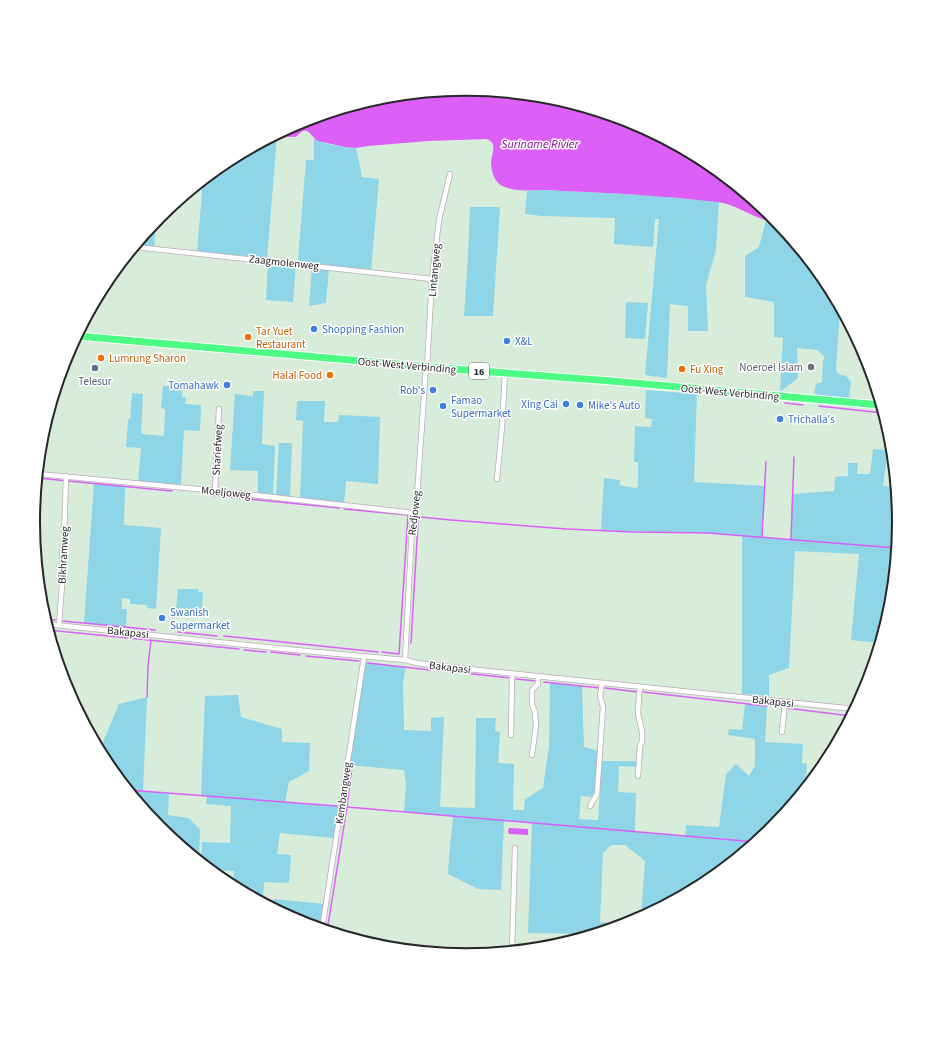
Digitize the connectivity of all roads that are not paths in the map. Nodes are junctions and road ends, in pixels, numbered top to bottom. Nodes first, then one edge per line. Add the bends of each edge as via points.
1 (450, 174) dead end
2 (141, 248) edge
3 (432, 279) junction
4 (83, 337) edge
5 (426, 367) junction
6 (504, 373) junction
7 (875, 404) edge
8 (219, 409) dead end
9 (43, 475) edge
10 (497, 478) dead end
11 (66, 480) junction
12 (215, 491) junction
13 (414, 513) junction
14 (53, 625) edge
15 (59, 625) junction
16 (364, 657) junction
17 (405, 660) junction
18 (512, 674) junction
19 (538, 677) junction
20 (602, 684) junction
21 (640, 688) junction
22 (785, 702) junction
23 (849, 708) edge
24 (782, 732) dead end
25 (511, 735) dead end
26 (532, 755) dead end
27 (638, 776) dead end
28 (590, 806) dead end
29 (515, 848) dead end
30 (323, 924) edge
31 (512, 946) edge

1 - 3 street, Lintangweg via 439,220
2 - 3 street, Zaagmolenweg
3 - 5 street, Lintangweg
4 - 5 main road, Oost-West Verbinding / 16
5 - 6 main road, Oost-West Verbinding / 16
5 - 13 street, Redjoweg
6 - 7 main road, Oost-West Verbinding / 16
6 - 10 street
8 - 12 street, Shariefweg
9 - 11 street, Moeljoweg
11 - 12 street, Moeljoweg
11 - 15 street, Bikhramweg
12 - 13 street, Moeljoweg
13 - 17 street, Redjoweg
14 - 15 street, Bakapasi
15 - 16 street, Bakapasi
16 - 17 street, Bakapasi
16 - 30 street, Kembangweg
17 - 18 street, Bakapasi
18 - 19 street, Bakapasi
18 - 25 street
19 - 20 street, Bakapasi
19 - 26 street via 538,684 532,690 536,725
20 - 21 street, Bakapasi
20 - 28 street via 600,696 603,707 597,794
21 - 22 street, Bakapasi
21 - 27 street via 638,714 642,741
22 - 23 street, Bakapasi
22 - 24 street
29 - 31 street

